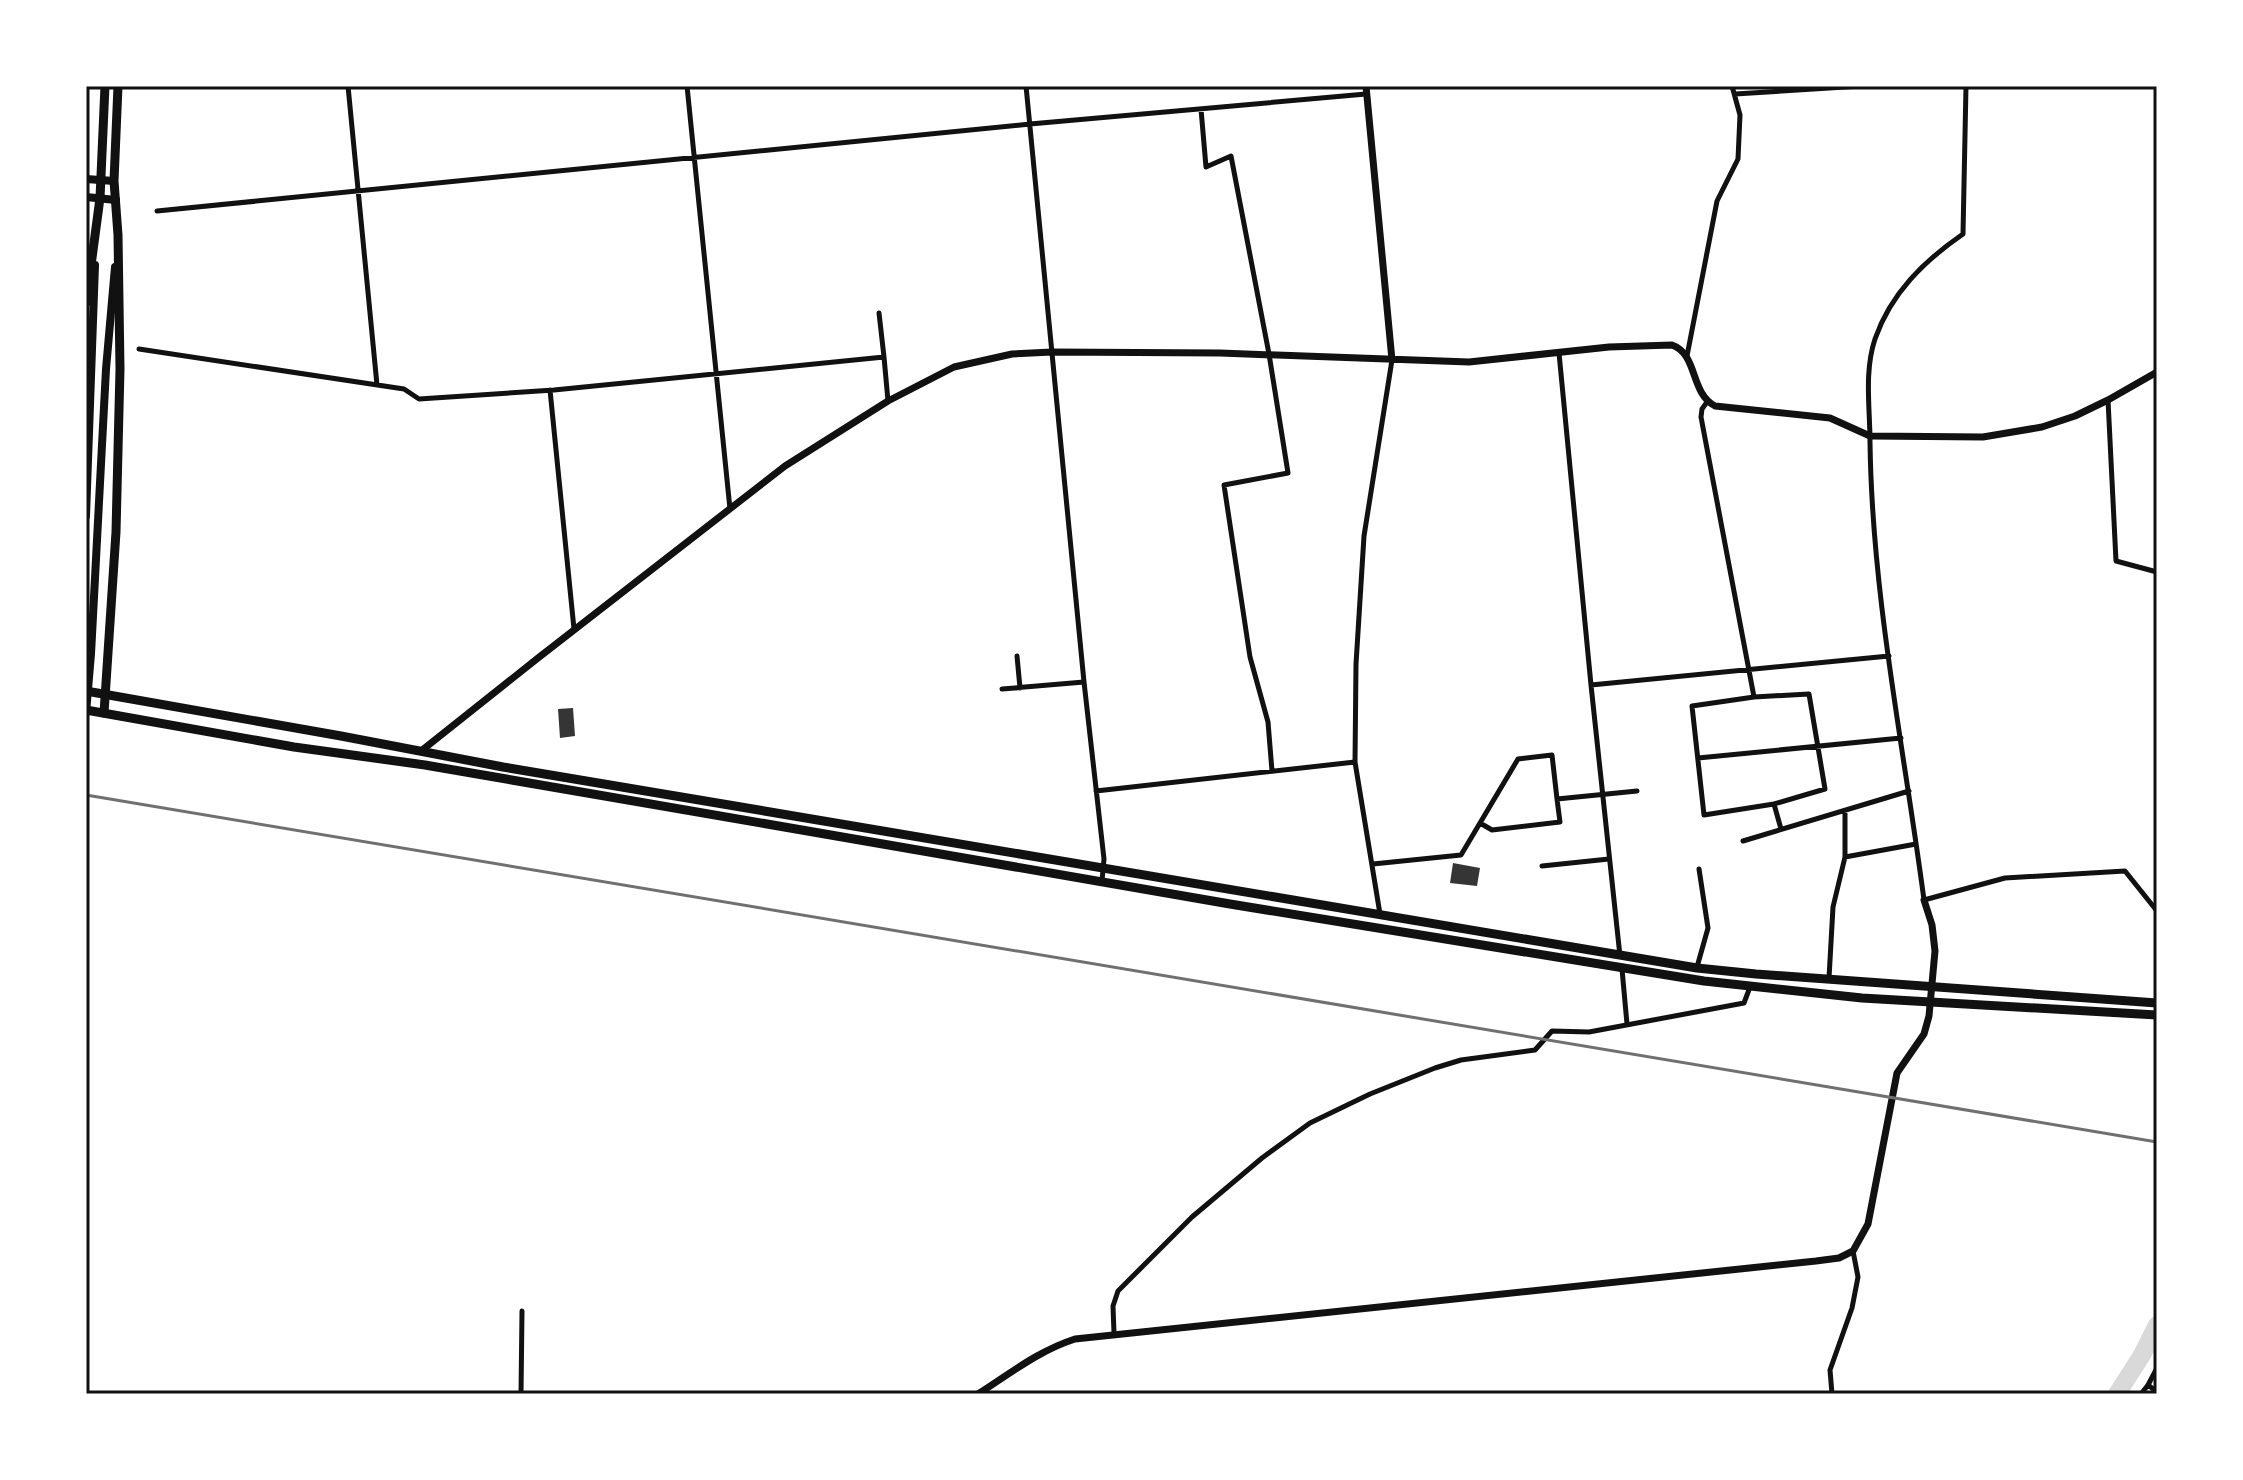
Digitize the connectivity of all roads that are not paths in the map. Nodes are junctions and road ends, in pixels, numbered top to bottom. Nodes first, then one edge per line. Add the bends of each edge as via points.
1 (105, 86) edge
2 (118, 86) edge
3 (348, 86) edge
4 (687, 86) edge
5 (1026, 86) edge
6 (1732, 86) edge
7 (1861, 86) edge
8 (1966, 86) edge
9 (1366, 90) edge
10 (1735, 94) junction
11 (1201, 109) junction
12 (1030, 124) junction
13 (694, 157) junction
14 (86, 179) edge
15 (100, 180) junction
16 (114, 181) junction
17 (358, 190) junction
18 (86, 197) edge
19 (100, 198) junction
20 (116, 200) junction
21 (157, 211) dead end
22 (96, 234) junction
23 (118, 235) junction
24 (86, 303) edge
25 (879, 313) dead end
26 (139, 349) dead end
27 (1052, 352) junction
28 (1559, 353) junction
29 (1269, 354) junction
30 (884, 357) junction
31 (1686, 357) junction
32 (1392, 360) junction
33 (2157, 372) edge
34 (717, 374) junction
35 (377, 385) junction
36 (550, 390) junction
37 (2108, 400) junction
38 (888, 401) junction
39 (1707, 402) junction
40 (1870, 436) junction
41 (730, 509) junction
42 (86, 516) edge
43 (2157, 572) edge
44 (574, 630) junction
45 (1017, 656) dead end
46 (1889, 656) junction
47 (1749, 670) junction
48 (1084, 682) junction
49 (1591, 685) junction
50 (1020, 688) junction
51 (1002, 689) dead end
52 (86, 691) edge
53 (105, 695) junction
54 (1754, 697) junction
55 (86, 712) edge
56 (104, 713) junction
57 (1901, 738) junction
58 (1818, 746) junction
59 (419, 752) junction
60 (1698, 758) junction
61 (1355, 762) junction
62 (1272, 771) junction
63 (1096, 791) junction
64 (1637, 791) dead end
65 (1909, 791) junction
66 (1602, 795) junction
67 (1557, 799) junction
68 (1774, 804) junction
69 (1845, 811) junction
70 (1480, 823) junction
71 (1781, 829) junction
72 (1743, 841) dead end
73 (1916, 844) junction
74 (1845, 857) junction
75 (1609, 859) junction
76 (1373, 864) junction
77 (1542, 866) dead end
78 (1104, 868) junction
79 (1699, 869) dead end
80 (1102, 881) junction
81 (1924, 900) junction
82 (2157, 911) edge
83 (1380, 915) junction
84 (1620, 956) junction
85 (1622, 968) junction
86 (1697, 968) junction
87 (1829, 979) junction
88 (1933, 986) junction
89 (1750, 987) junction
90 (1931, 1002) junction
91 (2157, 1003) edge
92 (2157, 1015) edge
93 (1627, 1024) junction
94 (1853, 1251) junction
95 (522, 1311) dead end
96 (1114, 1333) junction
97 (2157, 1368) edge
98 (2148, 1385) junction
99 (2157, 1392) edge
100 (521, 1394) edge
101 (978, 1394) edge
102 (1832, 1394) edge
103 (2141, 1394) edge

1 - 15 main road
2 - 16 main road
3 - 17 street
4 - 13 street
5 - 12 street
6 - 10 street
7 - 10 street
8 - 40 street via 1963,234 1911,276 1884,319 1870,363
9 - 11 street
9 - 32 street
10 - 31 street via 1740,115 1738,159 1717,201
11 - 12 street
11 - 29 street via 1206,167 1231,156
12 - 13 street
12 - 27 street
13 - 17 street
13 - 34 street
14 - 15 main road
15 - 16 main road
15 - 19 main road
16 - 20 main road
17 - 21 street
17 - 35 street
18 - 19 main road
19 - 20 main road
19 - 22 main road
20 - 23 main road
22 - 24 main road
22 - 42 main road
23 - 53 main road via 116,532
23 - 55 main road
25 - 30 street
26 - 35 street
27 - 29 street
27 - 38 street via 1012,354 954,367
27 - 48 street
28 - 31 street via 1672,345
28 - 32 street via 1469,362
28 - 49 street
29 - 32 street
29 - 62 street via 1288,473 1224,485 1250,657 1268,722
30 - 34 street
30 - 38 street
31 - 39 street
32 - 61 street via 1364,536
33 - 37 street
34 - 36 street
34 - 41 street
35 - 36 street via 404,389 419,399
36 - 44 street
37 - 40 street via 2075,416 2014,433
37 - 43 street via 2116,561
38 - 41 street via 785,466
39 - 40 street via 1830,418
39 - 47 street via 1701,417
40 - 46 street via 1871,495
41 - 44 street
44 - 59 street
45 - 50 street
46 - 47 street
46 - 57 street
47 - 49 street
47 - 54 street
48 - 50 street
48 - 63 street
49 - 66 street
50 - 51 street
52 - 53 main road
53 - 56 main road
53 - 59 main road
54 - 58 street via 1809,694
54 - 60 street via 1692,706
55 - 56 main road
56 - 80 main road
57 - 58 street
57 - 65 street
58 - 60 street
58 - 68 street via 1825,789
59 - 78 main road
60 - 68 street via 1704,815
61 - 62 street
61 - 76 street
62 - 63 street
63 - 78 street
64 - 66 street
65 - 69 street
65 - 73 street
66 - 67 street
66 - 75 street
67 - 70 street via 1560,822 1492,830
67 - 70 street via 1552,755 1518,759
68 - 71 street
69 - 71 street
69 - 74 street
70 - 76 street via 1461,855
71 - 72 street
73 - 74 street
73 - 81 street
74 - 87 street via 1833,907
75 - 77 street
75 - 84 street
76 - 83 street
78 - 80 street
78 - 83 main road
79 - 86 street via 1708,928
80 - 85 main road
81 - 82 street via 2005,878 2125,871
81 - 88 street via 1935,951
83 - 84 main road
84 - 86 main road
85 - 89 main road
85 - 93 street
86 - 87 main road
87 - 88 main road
88 - 90 street
88 - 91 main road
89 - 90 main road
89 - 93 street via 1744,1003
90 - 92 main road
90 - 94 street via 1924,1034 1897,1073 1868,1224
93 - 96 street via 1589,1032 1552,1031 1535,1050 1435,1068 1310,1123 1192,1217 1118,1291
94 - 96 street via 1816,1261
94 - 102 street via 1858,1277 1830,1370
95 - 100 street
96 - 101 street via 1053,1346
97 - 98 street
98 - 99 street
98 - 103 street

